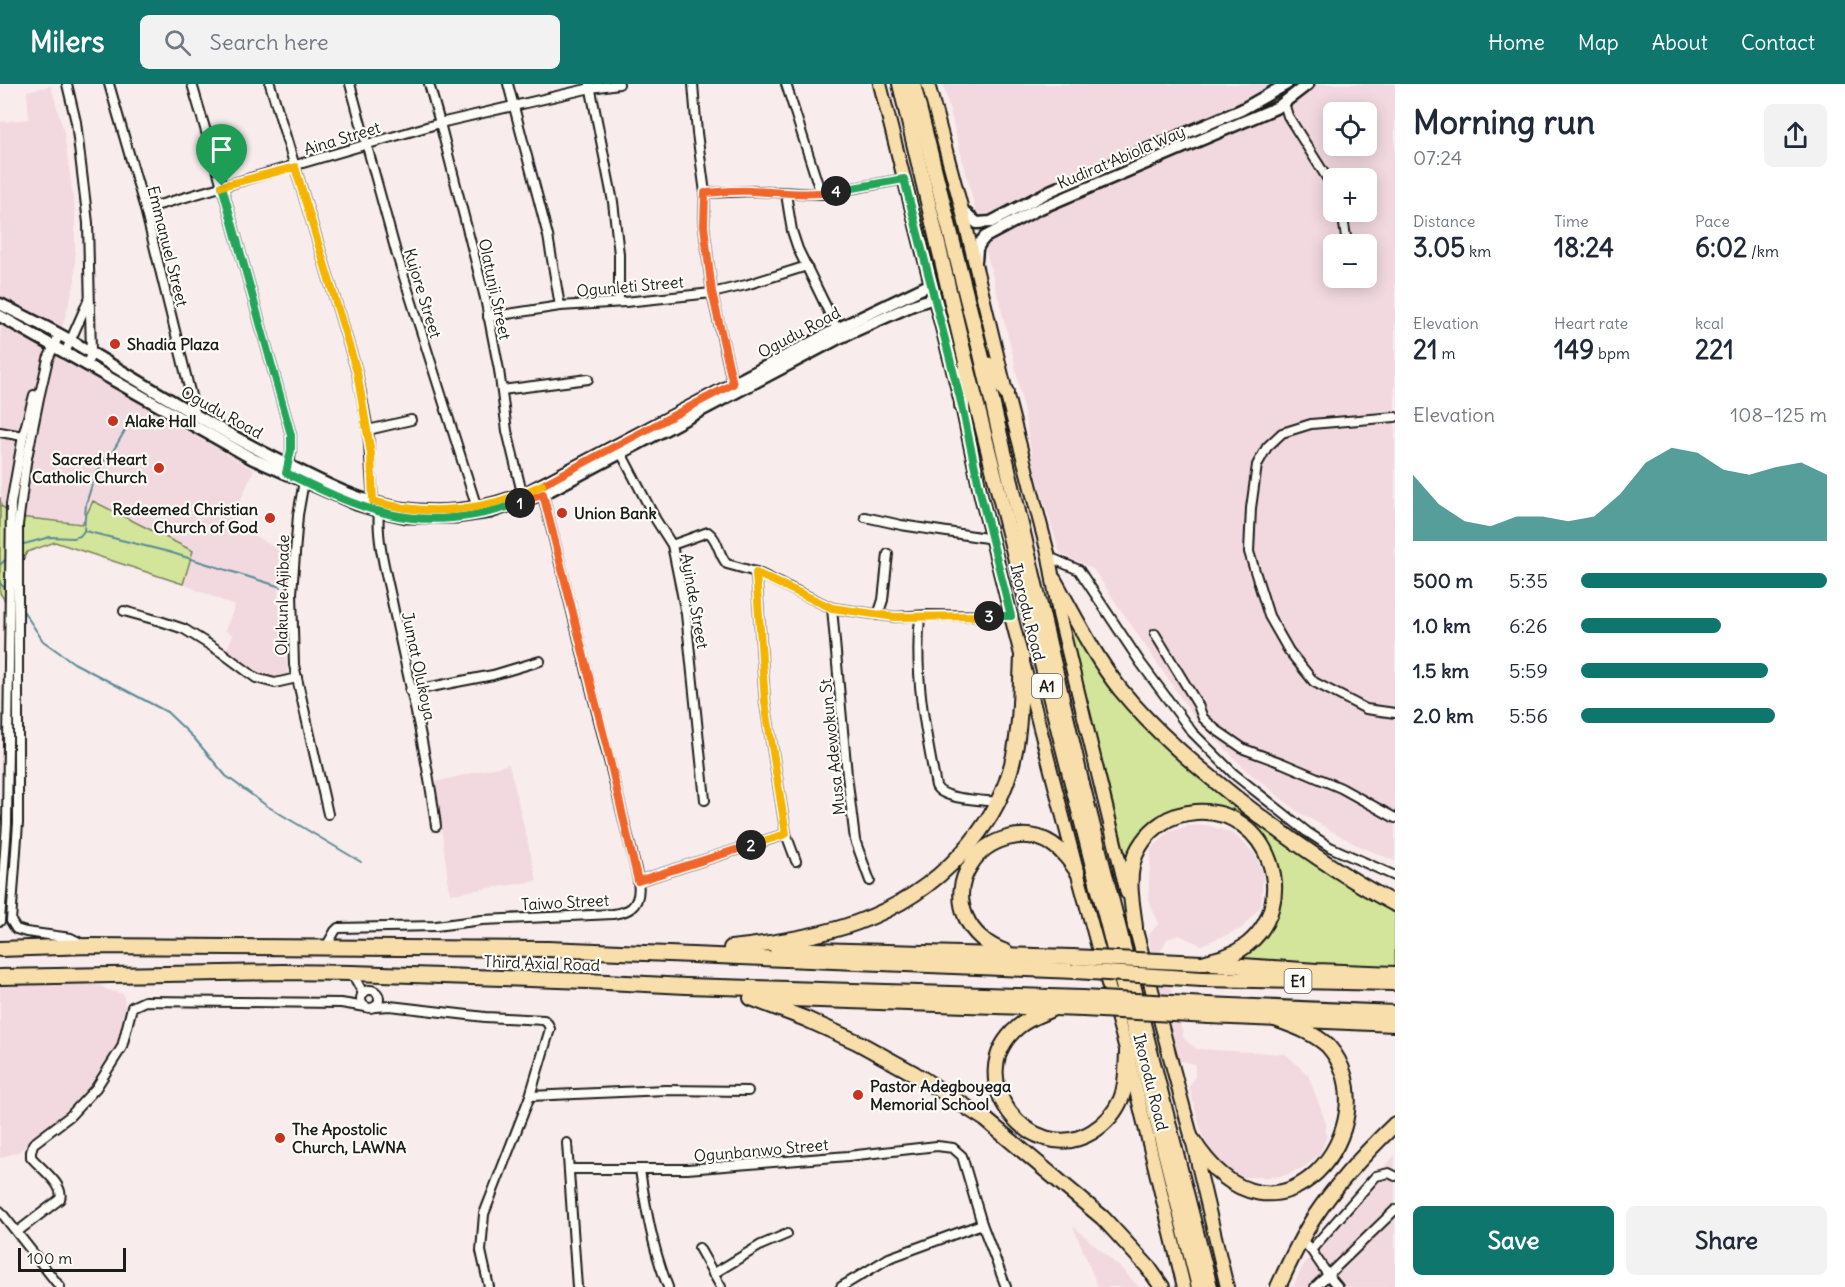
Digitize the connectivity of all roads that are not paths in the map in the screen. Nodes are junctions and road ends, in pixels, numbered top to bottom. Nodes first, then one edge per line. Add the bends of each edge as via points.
1 (67, 84) edge
2 (109, 84) edge
3 (192, 84) edge
4 (270, 84) edge
5 (350, 84) edge
6 (429, 84) edge
7 (508, 84) edge
8 (619, 84) edge
9 (693, 84) edge
10 (786, 84) edge
11 (880, 84) edge
12 (900, 84) edge
13 (913, 84) edge
14 (928, 84) edge
15 (1287, 84) edge
16 (1308, 84) edge
17 (590, 86) edge
18 (1284, 103) junction
19 (514, 105) junction
20 (440, 123) junction
21 (367, 144) junction
22 (295, 167) junction
23 (1323, 172) edge
24 (904, 179) junction
25 (222, 186) junction
26 (705, 193) junction
27 (786, 194) junction
28 (821, 194) junction
29 (145, 209) junction
30 (962, 210) junction
31 (807, 266) junction
32 (978, 279) junction
33 (931, 284) junction
34 (712, 292) junction
35 (90, 297) junction
36 (934, 298) junction
37 (620, 301) junction
38 (0, 304) edge
39 (560, 306) junction
40 (0, 316) edge
41 (488, 317) junction
42 (837, 329) junction
43 (57, 334) junction
44 (71, 341) junction
45 (51, 345) junction
46 (65, 353) junction
47 (91, 353) junction
48 (981, 354) junction
49 (965, 358) junction
50 (87, 365) junction
51 (588, 379) dead end
52 (733, 384) junction
53 (502, 390) junction
54 (1006, 393) junction
55 (962, 406) junction
56 (196, 416) junction
57 (1395, 417) edge
58 (411, 420) dead end
59 (368, 430) junction
60 (0, 432) edge
61 (23, 436) junction
62 (619, 449) junction
63 (288, 469) junction
64 (303, 482) junction
65 (542, 489) junction
66 (523, 498) junction
67 (373, 501) junction
68 (477, 508) junction
69 (379, 511) junction
70 (865, 517) dead end
71 (14, 525) junction
72 (993, 539) junction
73 (672, 545) junction
74 (888, 555) dead end
75 (1049, 557) junction
76 (756, 573) junction
77 (1054, 580) junction
78 (832, 608) junction
79 (13, 609) junction
80 (124, 611) dead end
81 (878, 615) junction
82 (1011, 616) junction
83 (920, 617) junction
84 (1155, 634) dead end
85 (1022, 657) junction
86 (540, 662) dead end
87 (297, 678) junction
88 (410, 691) junction
89 (1395, 713) edge
90 (705, 800) dead end
91 (998, 802) junction
92 (328, 814) dead end
93 (1395, 818) edge
94 (18, 823) junction
95 (4, 824) edge
96 (436, 826) dead end
97 (786, 834) junction
98 (796, 861) dead end
99 (1077, 871) junction
100 (1395, 876) edge
101 (638, 881) junction
102 (870, 881) dead end
103 (1395, 904) edge
104 (0, 921) edge
105 (1135, 927) junction
106 (90, 946) junction
107 (327, 947) junction
108 (731, 948) junction
109 (0, 949) edge
110 (656, 954) junction
111 (1026, 956) junction
112 (1202, 963) junction
113 (352, 973) junction
114 (375, 974) junction
115 (1395, 974) edge
116 (0, 976) edge
117 (1395, 983) edge
118 (686, 986) junction
119 (373, 990) junction
120 (362, 995) junction
121 (380, 998) junction
122 (751, 998) junction
123 (341, 1003) junction
124 (1082, 1004) junction
125 (390, 1006) junction
126 (370, 1007) junction
127 (1054, 1008) junction
128 (1208, 1011) junction
129 (1395, 1013) edge
130 (1275, 1019) junction
131 (1395, 1024) edge
132 (1127, 1053) junction
133 (748, 1091) dead end
134 (530, 1096) junction
135 (1395, 1124) edge
136 (1192, 1138) junction
137 (567, 1143) dead end
138 (569, 1169) junction
139 (640, 1170) junction
140 (1395, 1176) edge
141 (1395, 1210) edge
142 (2, 1216) edge
143 (982, 1224) junction
144 (17, 1232) junction
145 (786, 1234) dead end
146 (1301, 1239) junction
147 (699, 1248) dead end
148 (1311, 1250) junction
149 (713, 1274) junction
150 (1329, 1275) junction
151 (60, 1287) edge
152 (489, 1287) edge
153 (577, 1287) edge
154 (668, 1287) edge
155 (721, 1287) edge
156 (841, 1287) edge
157 (1006, 1287) edge
158 (1162, 1287) edge
159 (1184, 1287) edge
160 (1199, 1287) edge
161 (1210, 1287) edge
162 (1227, 1287) edge
163 (1278, 1287) edge
164 (1315, 1287) edge
165 (1338, 1287) edge

1 - 35 street via 76,122 88,222
2 - 29 street, Emmanuel Street
3 - 25 street
4 - 22 street
5 - 21 street, Kujore Street
6 - 20 street, Olatunji Street
7 - 19 street
8 - 17 street, Aina Street
9 - 26 street
10 - 28 street
11 - 24 main road, Ikorodu Road
12 - 49 highway, Ikorodu Road / A1
13 - 48 highway, Ikorodu Road / A1
14 - 30 main road, Ikorodu Road
15 - 30 main road, Kudirat Abiola Way via 1241,110 1052,190 992,222 977,223
16 - 18 main road, Kudirat Abiola Way
17 - 19 street, Aina Street
17 - 37 street via 614,202
18 - 23 street via 1288,117
18 - 32 main road, Kudirat Abiola Way via 1057,200 994,232 977,249
19 - 20 street, Aina Street
19 - 39 street via 548,236
20 - 21 street, Aina Street
20 - 41 street, Olatunji Street
21 - 22 street, Aina Street
21 - 68 street, Kujore Street via 396,252
22 - 25 street, Aina Street
22 - 59 street via 357,372
24 - 28 street
24 - 33 main road, Ikorodu Road
25 - 29 street, Aina Street
25 - 63 street via 291,435
26 - 27 street
26 - 34 street via 704,226
27 - 28 street
27 - 31 street via 792,231
29 - 56 street, Emmanuel Street
30 - 32 main road, Ikorodu Road
31 - 34 street, Ogunleti Street
31 - 42 street
32 - 54 main road, Ikorodu Road
33 - 36 main road, Ikorodu Road
33 - 42 main road, Ogudu Road
34 - 37 street, Ogunleti Street
34 - 52 street
35 - 44 street
35 - 47 street
36 - 55 main road, Ikorodu Road
36 - 62 main road, Ogudu Road via 842,336
37 - 39 street, Ogunleti Street
38 - 43 main road, Ogudu Road
39 - 41 street, Ogunleti Street
40 - 45 main road, Ogudu Road
41 - 53 street, Olatunji Street
42 - 52 main road, Ogudu Road
43 - 44 main road, Ogudu Road
43 - 45 street
44 - 46 street
44 - 47 main road, Ogudu Road
45 - 46 main road, Ogudu Road
45 - 61 street
45 - 71 street
46 - 50 main road, Ogudu Road
47 - 50 street
47 - 56 main road, Ogudu Road
48 - 54 highway
48 - 161 highway, Ikorodu Road / A1 via 1080,776
49 - 55 highway
49 - 160 highway, Ikorodu Road / A1
50 - 63 main road, Ogudu Road via 244,455
51 - 53 street
52 - 62 main road, Ogudu Road
53 - 66 street, Olatunji Street
54 - 75 main road, Ikorodu Road
55 - 72 main road, Ikorodu Road
56 - 63 main road, Ogudu Road
57 - 89 street via 1311,424 1282,434 1267,447 1257,465 1249,552 1269,616 1289,651 1314,682 1366,709
58 - 59 street
59 - 67 street
60 - 61 street
61 - 71 street via 11,504
62 - 65 main road, Ogudu Road
62 - 73 street, Ayinde Street
63 - 64 main road, Ogudu Road
63 - 67 main road, Ogudu Road
64 - 69 main road, Ogudu Road
64 - 87 street, Olakunle Ajibade via 292,593
65 - 66 main road, Ogudu Road
65 - 101 street, Taiwo Street
66 - 68 main road, Ogudu Road
66 - 69 main road, Ogudu Road via 491,512 456,517 406,517
67 - 68 main road, Ogudu Road via 417,510
69 - 88 street, Jumat Olukoya via 384,565
70 - 72 street
71 - 79 street
72 - 82 main road, Ikorodu Road
73 - 76 street via 708,532 727,564
73 - 90 street, Ayinde Street via 686,614
74 - 81 street
75 - 77 main road, Ikorodu Road
75 - 100 street via 1079,570 1192,732 1234,774 1330,847
76 - 78 street
76 - 97 street via 765,702
77 - 103 highway via 1097,657 1137,709 1164,736 1219,785 1292,840
77 - 105 main road, Ikorodu Road
78 - 81 street
78 - 102 street, Musa Adewokun St via 855,840
79 - 94 street
79 - 95 street
80 - 87 street via 184,629 266,682
81 - 83 street
82 - 83 street
82 - 85 main road, Ikorodu Road
83 - 91 street via 920,692 938,791
84 - 93 street via 1203,718 1215,729 1244,749 1341,789
85 - 91 highway via 1017,742
85 - 99 main road, Ikorodu Road
86 - 88 street
87 - 92 street, Olakunle Ajibade
88 - 96 street, Jumat Olukoya
91 - 108 highway via 978,835 947,870 916,894 876,916 825,933
94 - 95 street
94 - 106 street via 11,921 16,929 71,938
95 - 104 street
97 - 98 street
97 - 101 street
99 - 111 highway via 1052,844 1032,837 1009,837 994,843 971,863 962,890 965,916 971,927 987,944
99 - 132 main road, Ikorodu Road
101 - 107 street, Taiwo Street via 639,894 631,909 613,914 338,928
105 - 112 highway via 1132,867 1143,840 1154,828 1188,812 1222,814 1238,822 1262,845 1270,860 1274,876 1270,915 1245,947
105 - 136 main road, Ikorodu Road
106 - 107 highway, Third Axial Road
106 - 109 highway, Third Axial Road
107 - 110 highway, Third Axial Road
108 - 110 highway
108 - 111 highway
110 - 117 highway, Third Axial Road / E1, bridge via 1202,979
111 - 112 highway, bridge
112 - 115 highway
113 - 114 highway, Third Axial Road
113 - 116 highway, Third Axial Road
113 - 120 street
114 - 118 highway, Third Axial Road
114 - 119 street
118 - 122 highway
118 - 124 highway, Third Axial Road
119 - 120 street
119 - 121 street
120 - 123 street
120 - 126 street via 362,1004
121 - 125 street
121 - 126 street
122 - 127 highway
122 - 158 highway via 857,1042 985,1119 1103,1218
123 - 126 street
123 - 144 street via 145,1001 135,1005 130,1011 122,1047 100,1082 80,1107 31,1148 32,1157 60,1188 62,1196
124 - 127 highway
124 - 128 highway, bridge
125 - 126 street
125 - 134 street via 544,1020 550,1029
127 - 132 highway via 1017,1028 1000,1051 995,1075 1000,1099 1014,1118 1035,1134 1075,1139 1100,1127 1122,1096
128 - 129 highway, E1
128 - 130 highway
130 - 131 highway
130 - 136 highway via 1315,1036 1338,1056 1348,1072 1353,1086 1354,1117 1344,1148 1334,1163 1323,1175 1292,1191 1260,1193 1222,1175 1201,1154
132 - 159 main road, Ikorodu Road
133 - 134 street
134 - 152 street via 484,1214 480,1251
135 - 146 highway via 1339,1185
136 - 162 main road, Ikorodu Road
137 - 138 street
138 - 139 street, Ogunbanwo Street
138 - 153 street
139 - 143 street, Ogunbanwo Street via 937,1146 953,1148 962,1156
139 - 154 street via 647,1214
140 - 148 street via 1376,1176
141 - 150 street
142 - 144 street
143 - 156 street via 889,1258
143 - 157 street
144 - 151 street
145 - 149 street
146 - 148 street
146 - 163 highway
147 - 149 street
148 - 150 street
149 - 155 street
150 - 164 street
150 - 165 street

